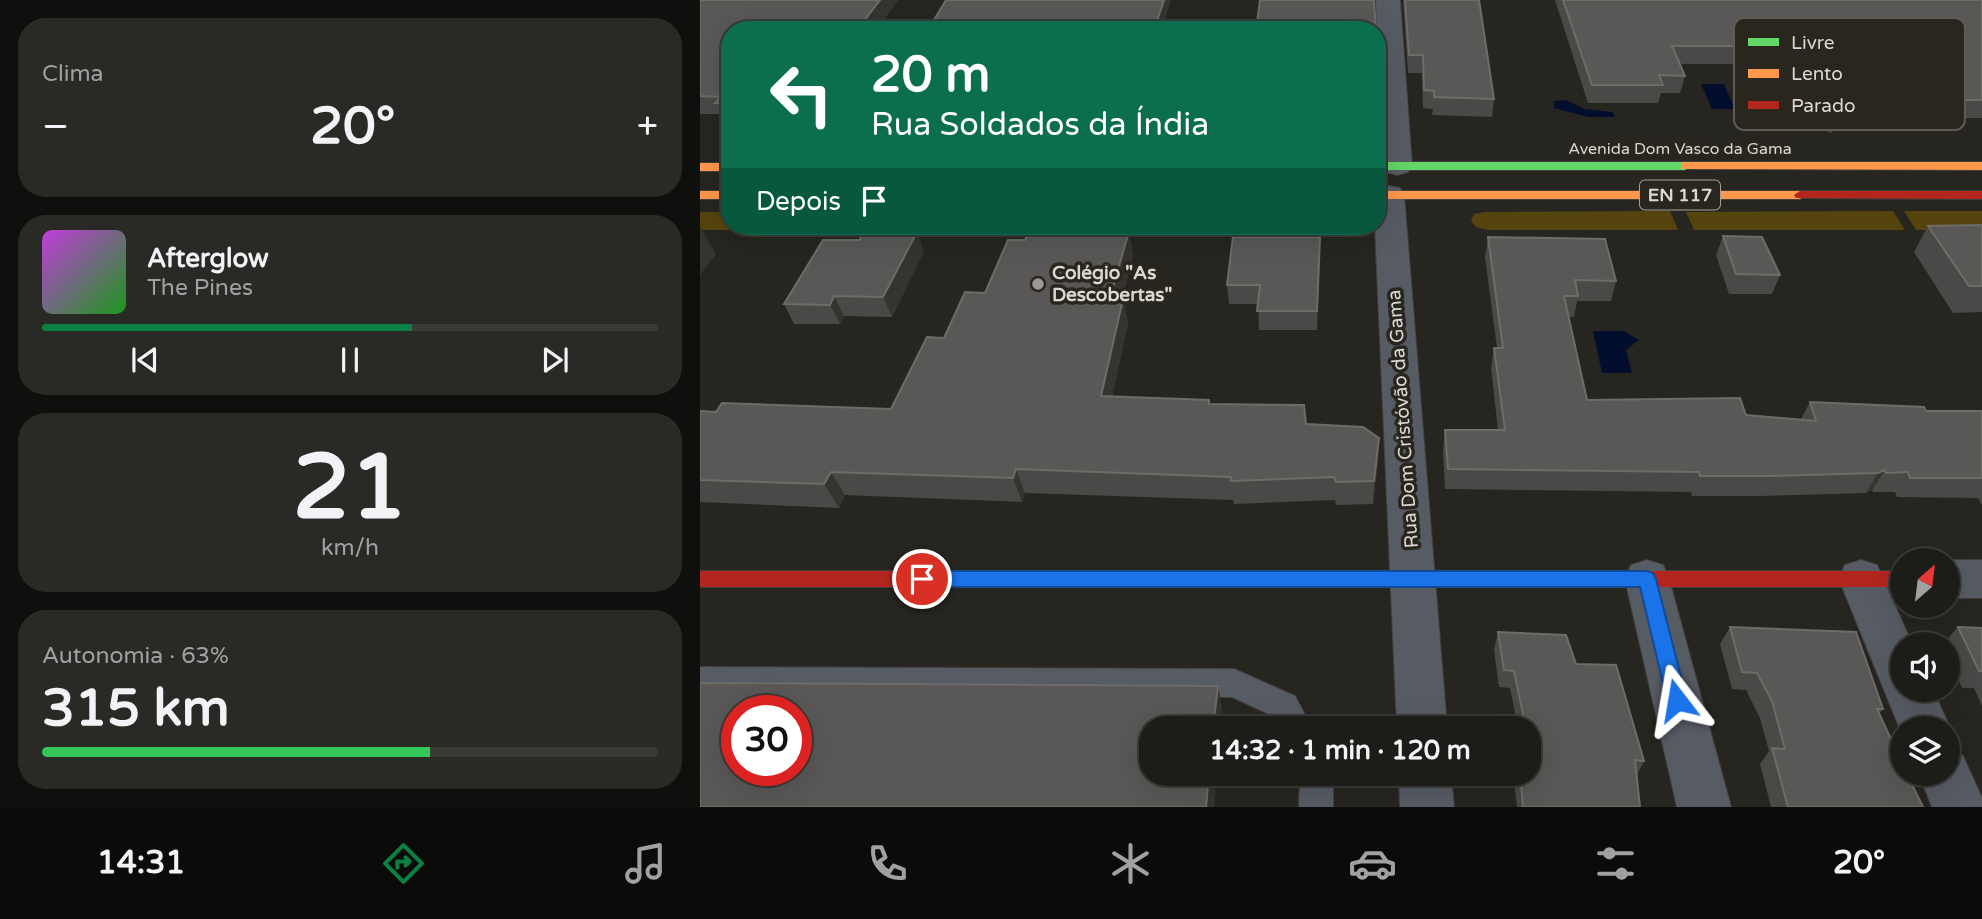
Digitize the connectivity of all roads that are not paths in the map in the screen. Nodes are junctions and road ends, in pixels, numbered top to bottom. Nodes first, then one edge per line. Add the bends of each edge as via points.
1 (1388, 0) edge
2 (1386, 121) edge
3 (1982, 166) edge
4 (700, 167) edge
5 (721, 167) edge
6 (1386, 181) edge
7 (1386, 181) edge
8 (700, 195) edge
9 (721, 195) edge
10 (1386, 195) edge
11 (1982, 195) edge
12 (700, 579) edge
13 (1414, 579) junction
14 (1647, 579) junction
15 (1882, 579) edge
16 (1960, 579) edge
17 (1982, 579) edge
18 (1893, 632) edge
19 (700, 681) edge
20 (1289, 716) edge
21 (1421, 716) edge
22 (1317, 786) edge
23 (1426, 786) edge
24 (1950, 786) edge
25 (1316, 807) edge
26 (1427, 807) edge
27 (1704, 807) edge
28 (1959, 807) edge

1 - 2 street, Rua Dom Cristóvão da Gama
3 - 6 main road, Avenida Dom Vasco da Gama / EN 117
4 - 5 main road
7 - 11 main road, EN 117
8 - 9 main road
10 - 13 street, Rua Dom Cristóvão da Gama
12 - 13 main road
13 - 14 main road
13 - 21 street, Rua Dom Cristóvão da Gama
14 - 15 main road
14 - 27 street
15 - 18 street
16 - 17 street
19 - 20 lane via 1234,683 1283,706
22 - 25 lane
23 - 26 street
24 - 28 street

